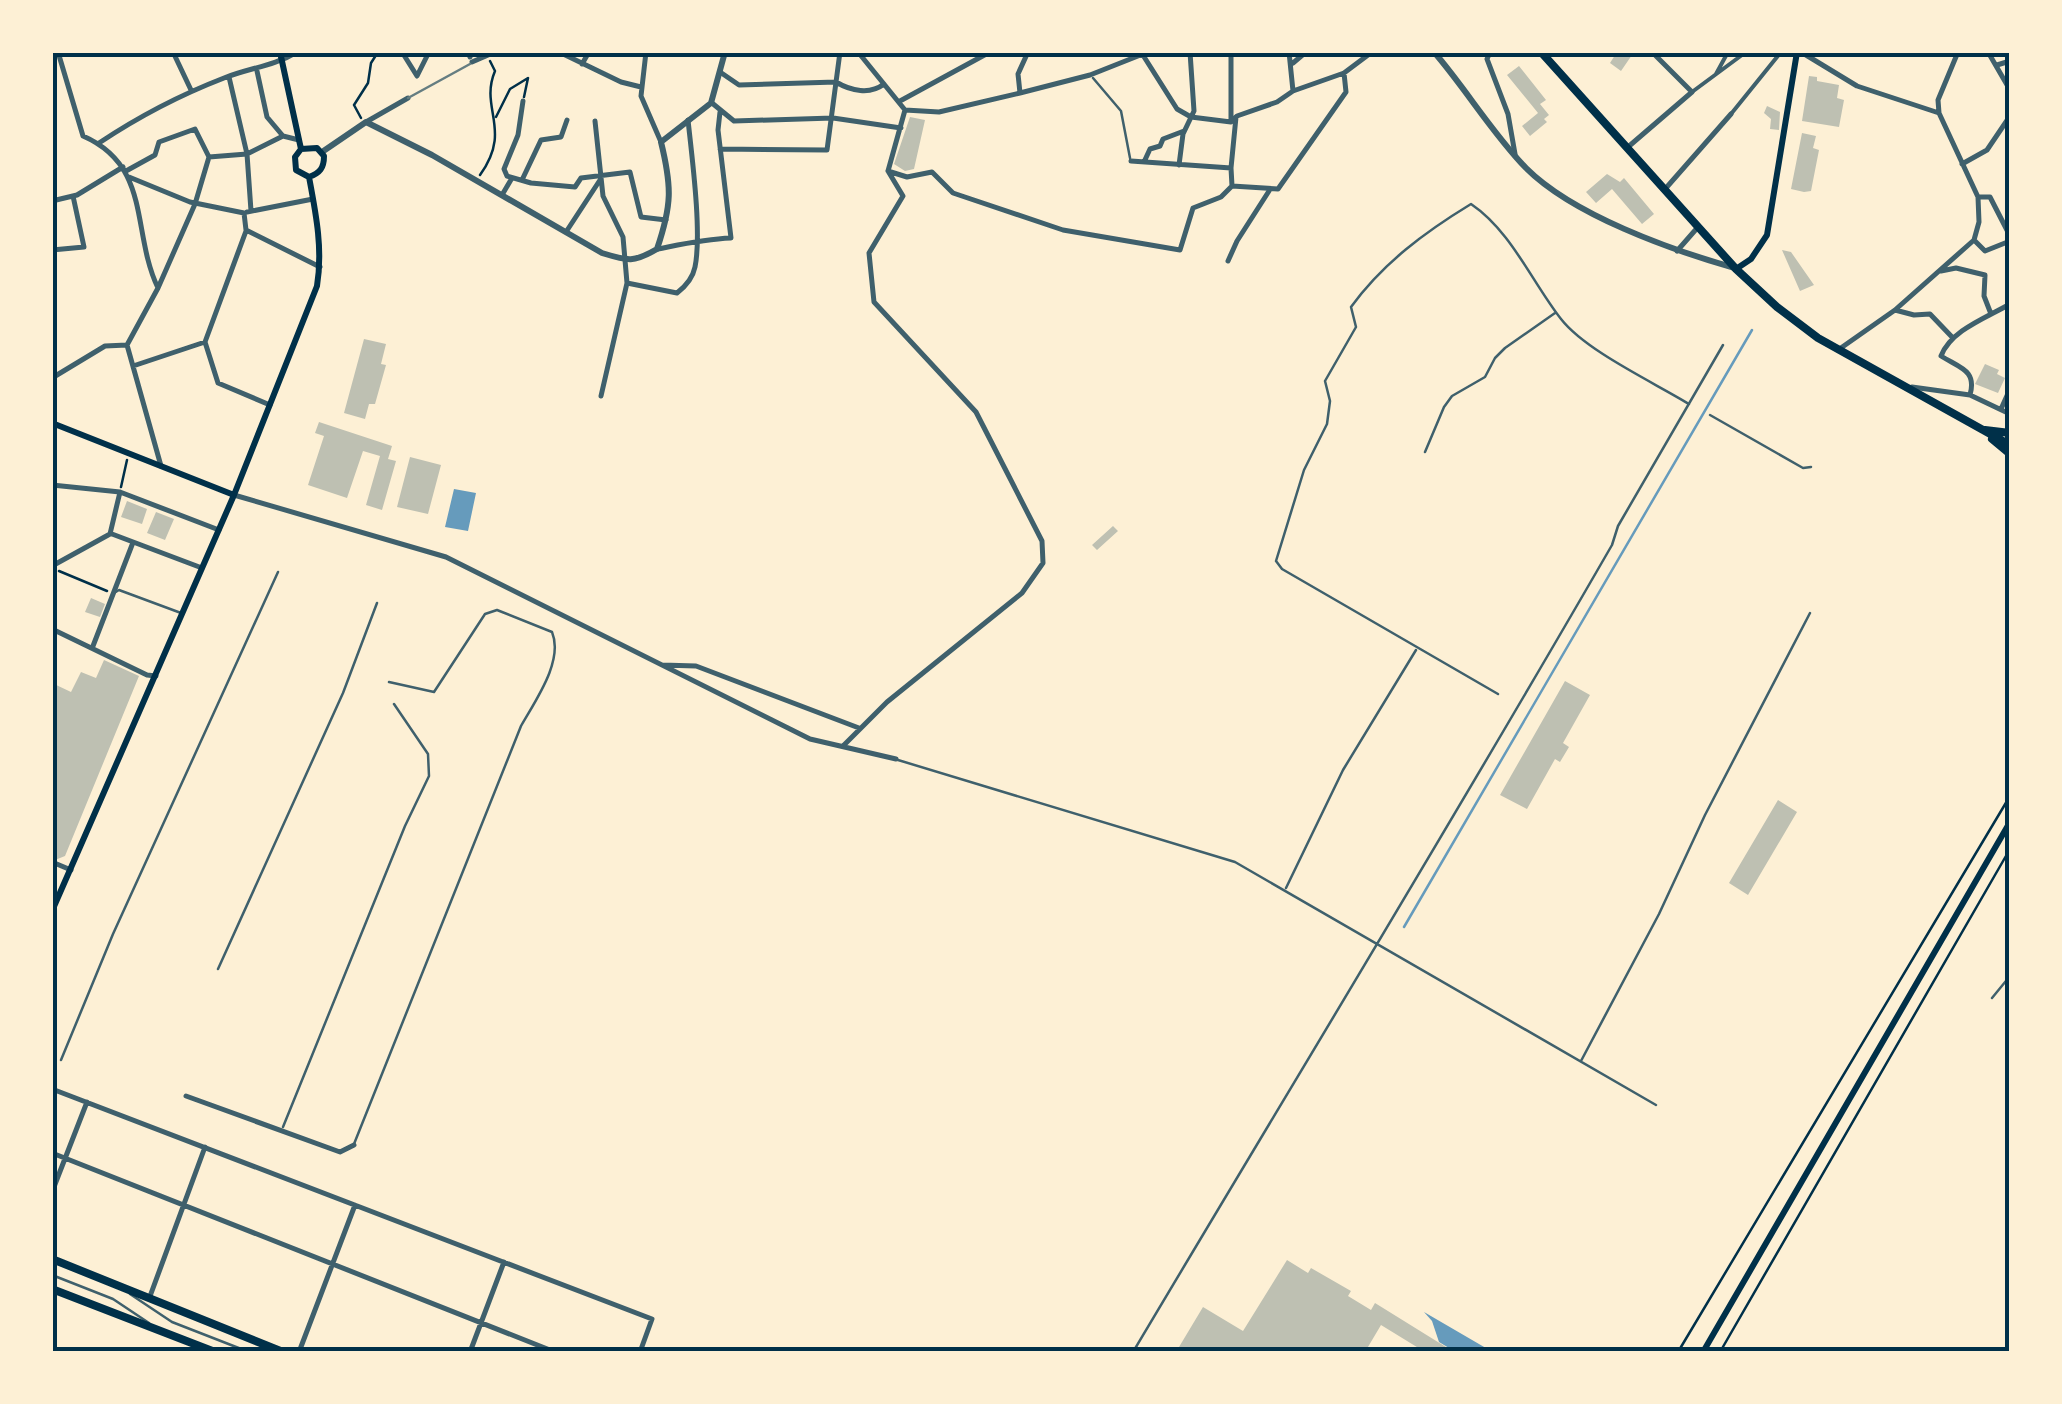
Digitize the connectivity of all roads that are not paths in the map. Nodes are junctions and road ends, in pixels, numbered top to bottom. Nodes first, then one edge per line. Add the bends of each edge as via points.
1 (58, 52) edge
2 (173, 52) edge
3 (298, 52) edge
4 (402, 52) edge
5 (429, 52) edge
6 (495, 52) edge
7 (559, 52) edge
8 (588, 52) edge
9 (646, 52) edge
10 (724, 52) edge
11 (840, 52) edge
12 (858, 52) edge
13 (990, 52) edge
14 (1028, 52) edge
15 (1190, 52) edge
16 (1231, 52) edge
17 (1290, 52) edge
18 (1306, 52) edge
19 (1372, 52) edge
20 (1434, 52) edge
21 (1490, 52) edge
22 (1541, 52) edge
23 (1728, 52) edge
24 (1746, 52) edge
25 (1780, 52) edge
26 (1799, 52) edge
27 (1958, 52) edge
28 (1988, 52) edge
29 (1142, 53) edge
30 (1656, 56) dead end
31 (282, 57) edge
32 (470, 57) edge
33 (2010, 61) edge
34 (582, 64) junction
35 (1292, 64) junction
36 (1997, 65) junction
37 (257, 70) junction
38 (720, 72) junction
39 (1344, 73) junction
40 (1716, 74) junction
41 (229, 76) junction
42 (1092, 76) dead end
43 (836, 82) junction
44 (884, 84) junction
45 (641, 87) junction
46 (2010, 90) edge
47 (1292, 91) junction
48 (192, 92) junction
49 (1692, 92) junction
50 (1020, 93) junction
51 (408, 98) dead end
52 (523, 101) road end
53 (900, 101) junction
54 (711, 103) junction
55 (905, 110) junction
56 (720, 112) junction
57 (1939, 113) junction
58 (1731, 114) joint
59 (1236, 116) junction
60 (2010, 116) edge
61 (1190, 117) junction
62 (833, 118) junction
63 (567, 120) dead end
64 (688, 120) junction
65 (595, 121) dead end
66 (1231, 122) junction
67 (365, 123) junction
68 (901, 128) junction
69 (1184, 131) junction
70 (283, 136) junction
71 (661, 142) junction
72 (99, 143) junction
73 (300, 144) junction
74 (1628, 146) junction
75 (720, 149) junction
76 (322, 152) junction
77 (247, 154) junction
78 (1515, 156) junction
79 (208, 157) junction
80 (1131, 161) joint
81 (1144, 162) junction
82 (1179, 164) junction
83 (1962, 164) junction
84 (1232, 168) junction
85 (126, 171) junction
86 (888, 171) junction
87 (602, 176) junction
88 (309, 177) junction
89 (512, 178) junction
90 (522, 180) junction
91 (1232, 186) junction
92 (1666, 188) junction
93 (1270, 190) junction
94 (502, 195) junction
95 (74, 196) junction
96 (1978, 197) junction
97 (313, 199) junction
98 (52, 201) edge
99 (195, 204) junction
100 (248, 212) junction
101 (666, 220) junction
102 (1698, 227) junction
103 (246, 230) junction
104 (566, 232) junction
105 (2010, 238) edge
106 (696, 239) junction
107 (1974, 240) junction
108 (657, 249) junction
109 (52, 250) edge
110 (1677, 250) junction
111 (626, 261) junction
112 (1228, 261) dead end
113 (320, 268) junction
114 (1736, 268) junction
115 (1938, 272) junction
116 (627, 283) junction
117 (158, 288) junction
118 (2010, 304) edge
119 (1895, 310) junction
120 (1556, 312) junction
121 (1991, 314) junction
122 (1952, 337) junction
123 (206, 342) junction
124 (128, 345) junction
125 (1723, 346) dead end
126 (1838, 350) junction
127 (133, 366) junction
128 (52, 378) edge
129 (1899, 385) junction
130 (2010, 389) edge
131 (1970, 395) junction
132 (600, 396) dead end
133 (1689, 404) junction
134 (270, 405) junction
135 (2001, 410) junction
136 (2010, 414) edge
137 (1710, 416) dead end
138 (52, 423) edge
139 (1981, 430) junction
140 (2010, 432) edge
141 (2010, 445) edge
142 (1425, 452) dead end
143 (2010, 454) edge
144 (160, 466) junction
145 (1811, 468) dead end
146 (52, 484) edge
147 (120, 492) junction
148 (234, 495) junction
149 (219, 530) junction
150 (110, 534) junction
151 (132, 544) junction
152 (52, 567) edge
153 (202, 568) junction
154 (278, 572) dead end
155 (113, 594) junction
156 (377, 603) dead end
157 (1810, 613) dead end
158 (182, 614) junction
159 (52, 629) edge
160 (93, 646) junction
161 (1417, 649) junction
162 (659, 665) junction
163 (156, 676) junction
164 (389, 682) dead end
165 (1498, 694) dead end
166 (394, 704) dead end
167 (860, 728) junction
168 (843, 746) junction
169 (896, 760) joint
170 (2010, 822) edge
171 (52, 862) edge
172 (71, 870) junction
173 (1285, 890) junction
174 (52, 911) edge
175 (1376, 942) junction
176 (218, 969) dead end
177 (2010, 976) edge
178 (1992, 998) dead end
179 (62, 1060) dead end
180 (1580, 1061) junction
181 (52, 1088) edge
182 (186, 1096) dead end
183 (87, 1102) junction
184 (1656, 1105) dead end
185 (282, 1129) junction
186 (354, 1145) joint
187 (205, 1147) junction
188 (52, 1153) edge
189 (66, 1158) junction
190 (52, 1192) edge
191 (182, 1204) junction
192 (356, 1205) junction
193 (52, 1259) edge
194 (504, 1262) junction
195 (333, 1264) junction
196 (52, 1275) edge
197 (118, 1286) junction
198 (52, 1289) edge
199 (149, 1299) junction
200 (481, 1322) junction
201 (163, 1332) junction
202 (216, 1352) edge
203 (249, 1352) edge
204 (283, 1352) edge
205 (300, 1352) edge
206 (470, 1352) edge
207 (554, 1352) edge
208 (640, 1352) edge
209 (1133, 1352) edge
210 (1703, 1352) edge

1 - 72 street via 83,136
2 - 48 street
3 - 31 street
4 - 5 street via 417,76
6 - 32 street
7 - 34 street
8 - 34 street
9 - 45 street
10 - 38 street
11 - 43 street
12 - 44 street
13 - 53 street
14 - 50 street via 1018,74
15 - 61 street
16 - 66 street
17 - 35 street
18 - 35 street
19 - 39 street
20 - 78 street
21 - 78 street
22 - 74 main road
23 - 40 street
24 - 40 street
25 - 58 street
26 - 57 street via 1857,86
26 - 114 main road via 1767,234
27 - 57 street
28 - 36 street
29 - 50 street
29 - 61 street via 1176,109
30 - 49 street
31 - 37 street
31 - 73 main road
33 - 36 street
34 - 45 street
35 - 47 street
36 - 46 street
37 - 41 street
37 - 70 street via 267,117
38 - 43 street via 738,85
38 - 54 street
39 - 47 street
39 - 93 street via 1346,92 1278,189
40 - 49 street
41 - 48 street
41 - 77 street
42 - 80 lane via 1122,110
43 - 44 street via 865,91
43 - 62 street
44 - 53 street
45 - 71 street
47 - 59 street
48 - 72 street
49 - 74 street
50 - 55 street via 938,112
51 - 67 street
52 - 89 street via 504,169
53 - 55 street
54 - 56 street
54 - 64 street
55 - 68 street
56 - 62 street via 734,121
56 - 75 street
57 - 83 street
58 - 92 street
59 - 66 street
59 - 84 street
60 - 83 street via 1986,150
61 - 66 street
61 - 69 street
62 - 68 street
62 - 75 street via 827,150
63 - 90 street via 561,137 541,140
64 - 71 street
64 - 106 street
65 - 87 street
67 - 76 street
67 - 94 street
68 - 86 street
69 - 81 street via 1163,139
69 - 82 street
70 - 73 street
70 - 77 street
71 - 101 street via 672,186
72 - 85 street
73 - 76 main road
73 - 88 main road via 296,170
74 - 92 main road
75 - 106 street via 730,238
76 - 88 main road via 324,165
77 - 79 street
77 - 100 street
78 - 110 street via 1577,207
79 - 85 street via 195,129 159,142 155,155
79 - 99 street
80 - 81 street
81 - 82 street
82 - 84 street
83 - 96 street
84 - 91 street
85 - 95 street
85 - 99 street
85 - 117 street
86 - 91 street via 907,177 932,172 952,193 1064,230 1180,250 1193,208
86 - 167 street via 904,196 869,253 874,302 976,412 1042,541 1042,563 1022,593
87 - 90 street via 581,178 576,187
87 - 101 street via 630,172 640,218
87 - 104 street
87 - 111 street via 602,196 623,238
88 - 97 main road
89 - 90 street
89 - 94 street
91 - 93 street
92 - 102 main road
93 - 112 street
94 - 104 street
95 - 98 street
95 - 109 street via 84,247
96 - 105 street via 1990,197
96 - 107 street
97 - 100 street
97 - 113 main road
99 - 100 street
99 - 117 street
100 - 103 street
101 - 108 street
102 - 110 street
102 - 114 main road
103 - 113 street
103 - 123 street
104 - 111 street
105 - 107 street via 1985,251
106 - 108 street
106 - 116 street via 695,268 677,293
107 - 115 street
108 - 111 street
110 - 114 street
111 - 116 street
113 - 134 main road
114 - 126 main road via 1788,317
115 - 119 street
115 - 121 street via 1985,274
116 - 132 street
117 - 124 street
118 - 121 street
119 - 122 street via 1930,314
119 - 126 street
120 - 133 lane via 1576,335
120 - 142 lane via 1500,353 1485,377 1452,396
120 - 161 lane via 1514,250 1470,204 1378,272 1351,307 1356,327 1325,381 1326,424 1276,560
121 - 122 street
122 - 131 street via 1941,356 1972,376
123 - 127 street
123 - 134 street via 218,383
124 - 127 street
124 - 128 street via 105,346
125 - 133 lane
126 - 129 main road
127 - 144 street
129 - 131 street
129 - 139 main road
130 - 135 street
131 - 135 street
133 - 175 lane via 1518,708
134 - 148 main road
135 - 136 street
137 - 145 lane
138 - 144 main road
139 - 140 main road
139 - 141 main road
139 - 143 main road
144 - 148 main road
146 - 147 street
147 - 149 street
147 - 150 street
148 - 149 main road
148 - 162 street via 446,557
149 - 153 main road
150 - 151 street
150 - 152 street
151 - 153 street
151 - 155 street
153 - 158 main road
154 - 179 lane via 112,934
155 - 158 lane via 119,590
155 - 160 street
156 - 176 lane
157 - 180 lane
158 - 163 main road
159 - 160 street
160 - 163 street
161 - 165 lane
161 - 173 lane via 1344,770
162 - 167 street via 696,666
162 - 168 street via 810,739
163 - 172 main road
164 - 186 lane via 434,692 485,614 497,610 552,632 557,644
166 - 185 lane via 428,754 429,776
167 - 168 street
168 - 169 street
169 - 173 lane via 1236,862
170 - 210 main road
171 - 172 street
172 - 174 main road
173 - 175 lane
175 - 180 lane
175 - 209 lane
177 - 178 lane
180 - 184 lane
181 - 183 street
182 - 185 street
183 - 187 street
183 - 189 street
185 - 186 street via 340,1152
187 - 191 street
187 - 192 street
188 - 189 street
189 - 190 street
189 - 191 street
191 - 195 street
191 - 199 street
192 - 194 street
192 - 195 street
193 - 197 main road
194 - 200 street
194 - 208 street via 652,1319
195 - 200 street
195 - 205 street
196 - 201 lane via 113,1299
197 - 199 main road
197 - 203 lane via 172,1322
198 - 201 main road
199 - 204 main road
200 - 206 street
200 - 207 street
201 - 202 main road

